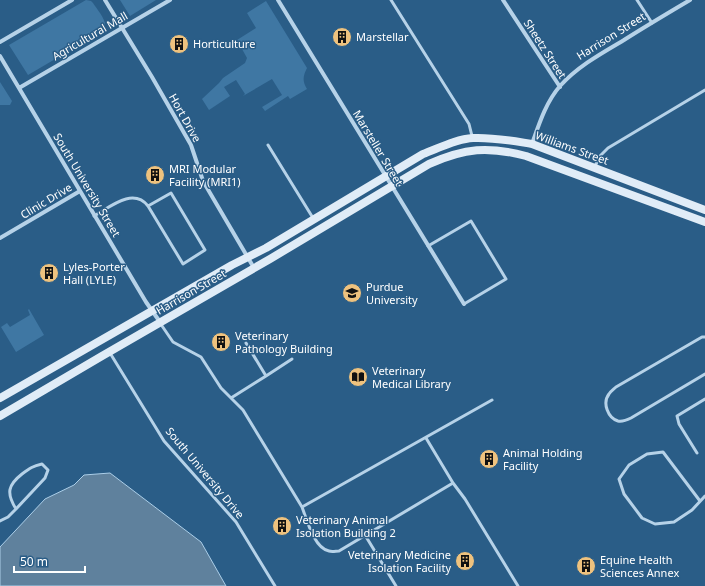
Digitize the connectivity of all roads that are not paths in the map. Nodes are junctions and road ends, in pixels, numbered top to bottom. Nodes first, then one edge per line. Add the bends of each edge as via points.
1 (72, 0) edge
2 (105, 0) edge
3 (170, 0) edge
4 (278, 0) edge
5 (391, 0) edge
6 (503, 0) edge
7 (637, 0) edge
8 (690, 0) edge
9 (652, 23) junction
10 (122, 28) junction
11 (0, 42) edge
12 (0, 56) edge
13 (560, 87) junction
14 (19, 88) junction
15 (705, 90) edge
16 (473, 138) junction
17 (532, 144) junction
18 (268, 145) dead end
19 (594, 168) junction
20 (386, 177) junction
21 (392, 186) junction
22 (80, 191) junction
23 (148, 206) junction
24 (705, 210) edge
25 (94, 216) junction
26 (314, 220) junction
27 (705, 222) edge
28 (0, 238) edge
29 (428, 246) junction
30 (247, 257) junction
31 (254, 268) junction
32 (464, 304) joint
33 (152, 311) junction
34 (160, 322) junction
35 (705, 337) edge
36 (246, 343) dead end
37 (109, 352) junction
38 (292, 360) dead end
39 (705, 374) edge
40 (266, 376) junction
41 (0, 398) edge
42 (231, 398) junction
43 (705, 399) edge
44 (492, 400) dead end
45 (0, 416) edge
46 (426, 438) junction
47 (697, 453) dead end
48 (453, 483) junction
49 (705, 496) edge
50 (700, 501) junction
51 (302, 507) junction
52 (16, 509) junction
53 (0, 520) edge
54 (365, 535) junction
55 (275, 586) edge
56 (396, 586) edge
57 (518, 586) edge

1 - 11 street
2 - 10 street, Hort Drive
3 - 10 street, Agricultural Mall
4 - 20 street, Marsteller Street
5 - 16 lane via 469,124
6 - 13 street, Sheetz Street
7 - 9 lane
8 - 9 street, Harrison Street
9 - 13 street, Harrison Street via 592,59
10 - 14 street, Agricultural Mall
10 - 30 street, Hort Drive via 191,145 203,181
12 - 14 street, South University Street
13 - 17 street, Harrison Street via 542,117
14 - 22 street, South University Street
15 - 19 lane via 608,148
16 - 17 main road, Williams Street
16 - 20 main road, Williams Street via 423,154
17 - 19 main road, Williams Street
18 - 26 lane
19 - 24 main road, Williams Street
20 - 21 street, Marsteller Street
20 - 26 main road, Harrison Street
21 - 27 main road, Williams Street via 447,156 471,150 507,151
21 - 29 street, Marsteller Street
21 - 31 main road, Harrison Street
22 - 25 street, South University Street
22 - 28 street, Clinic Drive
23 - 23 lane via 171,192 205,250 183,264
23 - 25 lane via 144,200 128,198
25 - 33 street, South University Street
26 - 30 main road, Harrison Street
29 - 32 street, Marsteller Street
29 - 32 lane via 471,221 506,279
30 - 31 street, Hort Drive
30 - 33 main road, Harrison Street
31 - 34 main road, Harrison Street
33 - 34 street, South University Street
33 - 41 main road, Harrison Street
34 - 37 main road, Harrison Street
34 - 42 lane via 173,342 201,357 221,388
35 - 39 lane via 616,387 608,394 606,408 611,416 623,421
36 - 40 lane
37 - 45 main road, Harrison Street
37 - 55 lane, South University Drive via 164,441 236,522
38 - 40 lane
40 - 42 lane
42 - 51 lane via 243,410
43 - 47 lane via 677,416 678,424
44 - 46 lane
46 - 48 lane
46 - 51 lane
48 - 54 lane
48 - 57 lane
49 - 50 lane
50 - 50 lane via 674,522 655,524 642,518 624,494 619,479 629,464 647,454 663,452
51 - 54 lane via 322,548 339,551
52 - 52 lane via 45,478 48,470 42,464 32,466 14,480 10,494
52 - 53 lane via 8,517
54 - 56 lane

